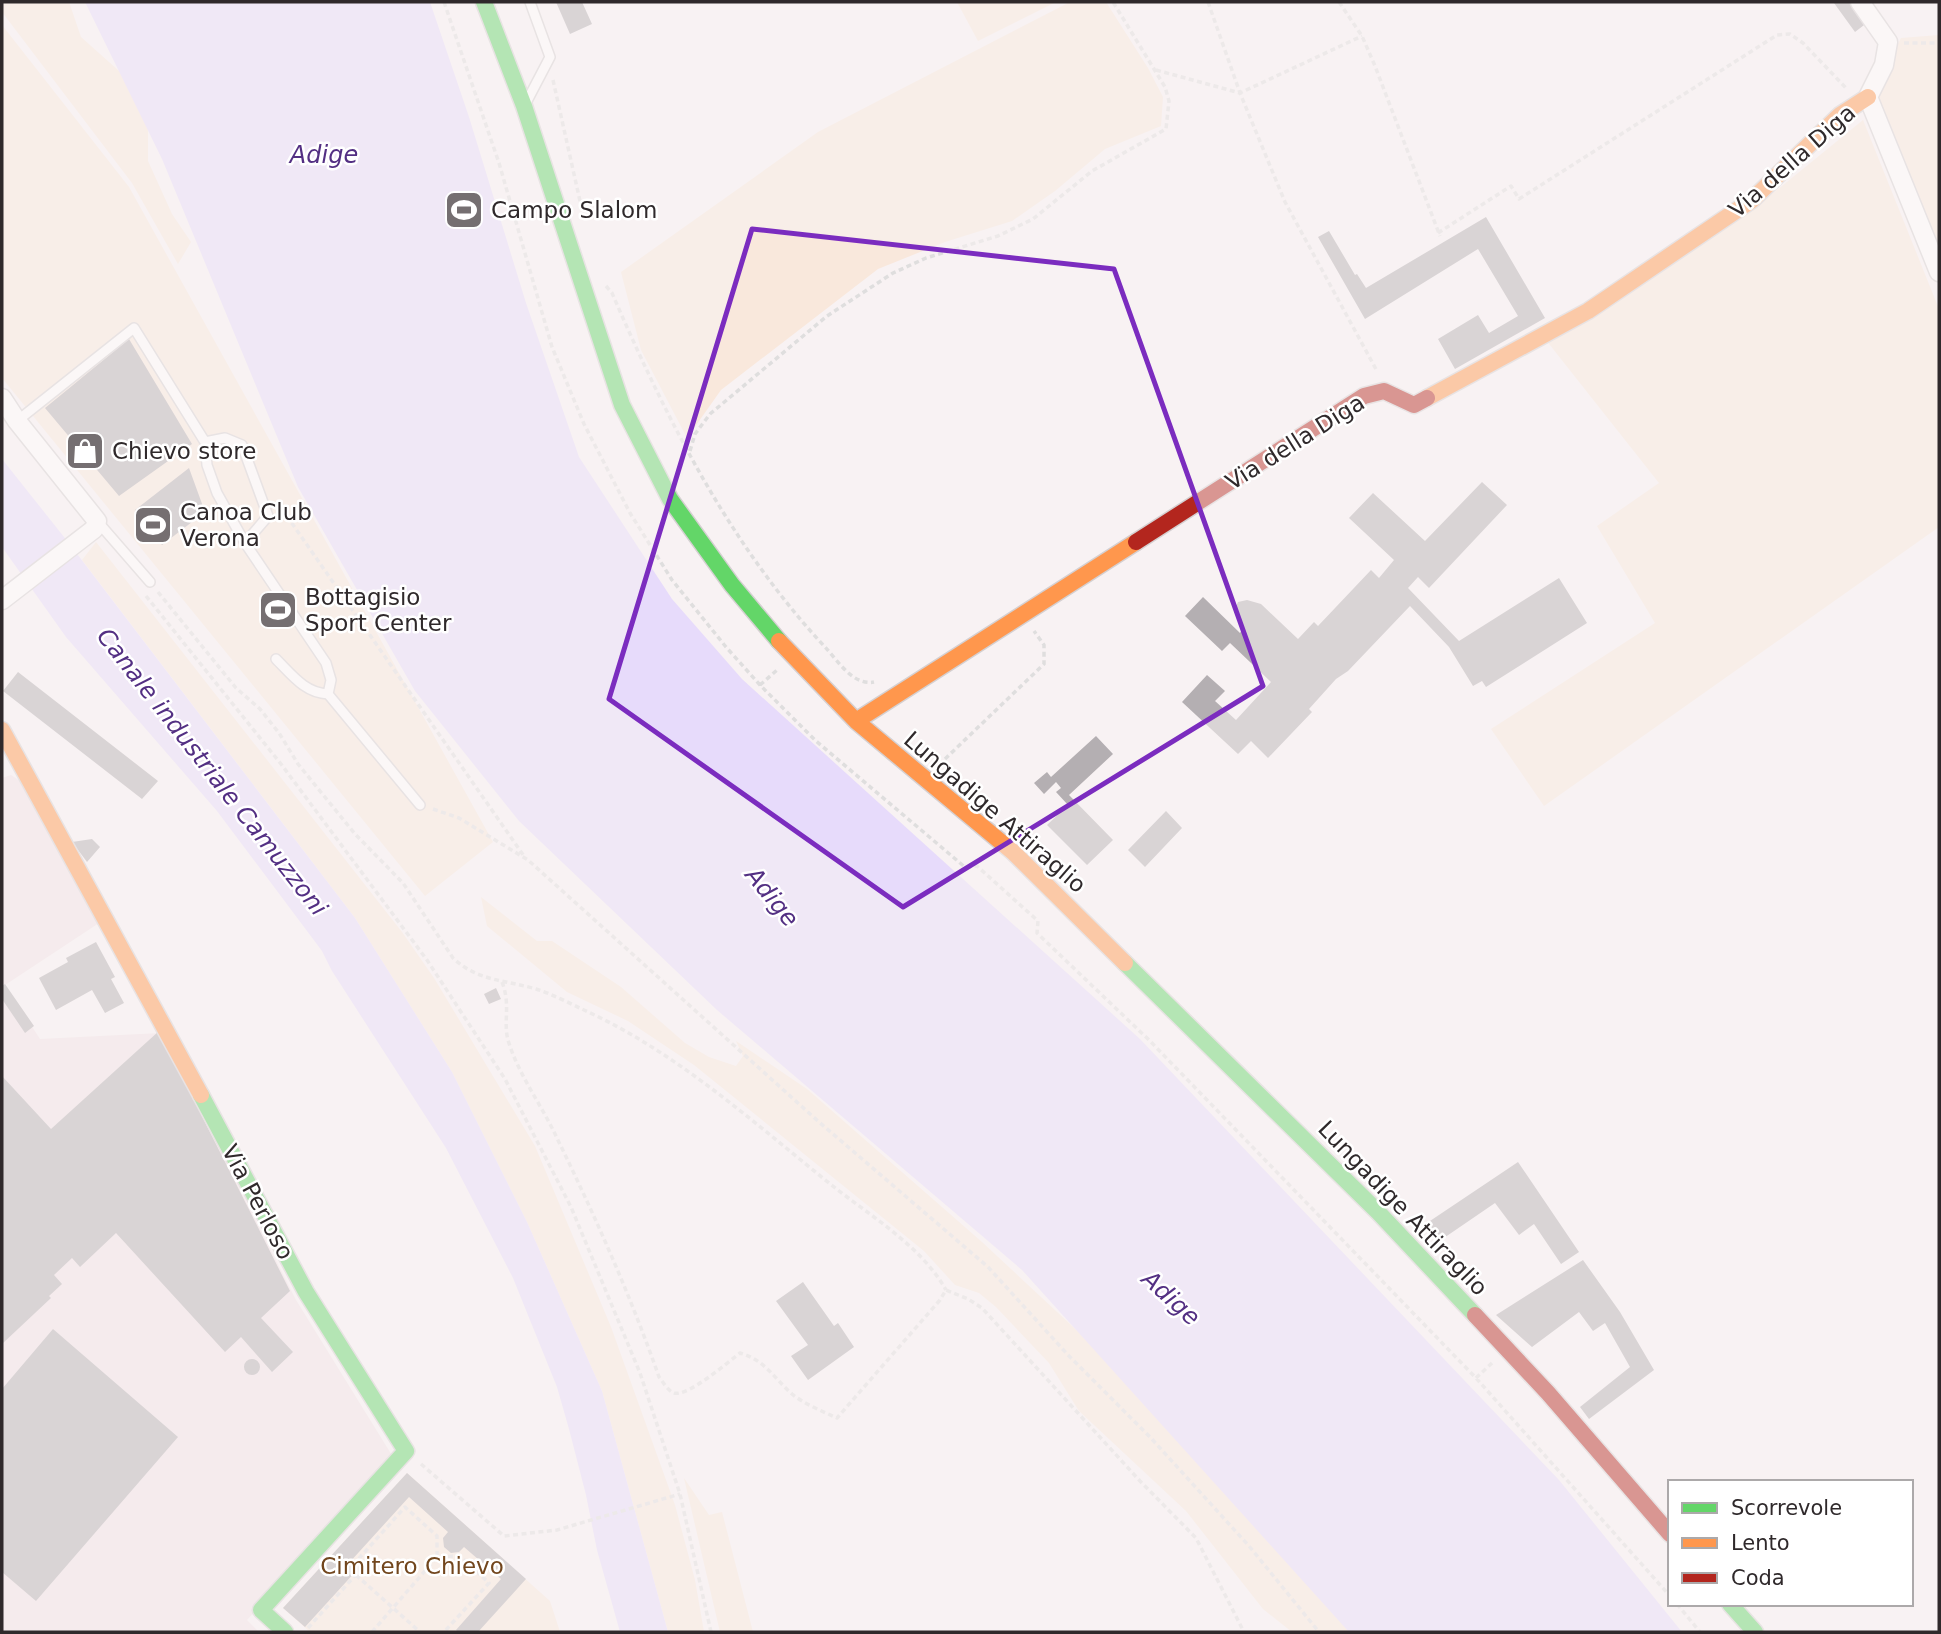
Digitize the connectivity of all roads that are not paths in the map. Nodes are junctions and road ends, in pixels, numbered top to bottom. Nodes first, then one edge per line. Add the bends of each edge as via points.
1 (484, 2) edge
2 (530, 2) edge
3 (1860, 2) edge
4 (1863, 101) junction
5 (524, 106) junction
6 (1939, 272) edge
7 (2, 398) edge
8 (17, 421) junction
9 (205, 442) junction
10 (97, 521) junction
11 (245, 542) junction
12 (150, 582) road end
13 (2, 600) edge
14 (276, 659) dead end
15 (328, 694) junction
16 (856, 722) junction
17 (2, 730) edge
18 (8, 759) edge
19 (420, 805) road end
20 (1668, 1532) edge
21 (1732, 1606) edge
22 (285, 1632) edge
23 (1755, 1632) edge

1 - 5 street, Lungadige Attiraglio
2 - 5 lane via 550,57
3 - 4 street, Via della Diga via 1888,42 1884,65
4 - 6 street, Via della Diga
4 - 16 street, Via della Diga via 1840,115 1752,200 1588,311 1414,405 1384,391 1364,396
5 - 16 street, Lungadige Attiraglio via 622,405 670,499 741,596
7 - 8 street
8 - 9 lane via 134,328
8 - 10 street
9 - 11 lane via 217,493
9 - 11 lane via 225,438 242,445 251,463 268,516
10 - 12 lane
10 - 13 street via 94,529
11 - 15 lane via 326,663 331,680
14 - 15 lane via 308,689
15 - 19 lane
16 - 20 street, Lungadige Attiraglio via 1013,852 1378,1212 1548,1393
17 - 18 street, Via Perloso
18 - 22 street, Via Perloso via 306,1292 406,1451 261,1611
21 - 23 street

